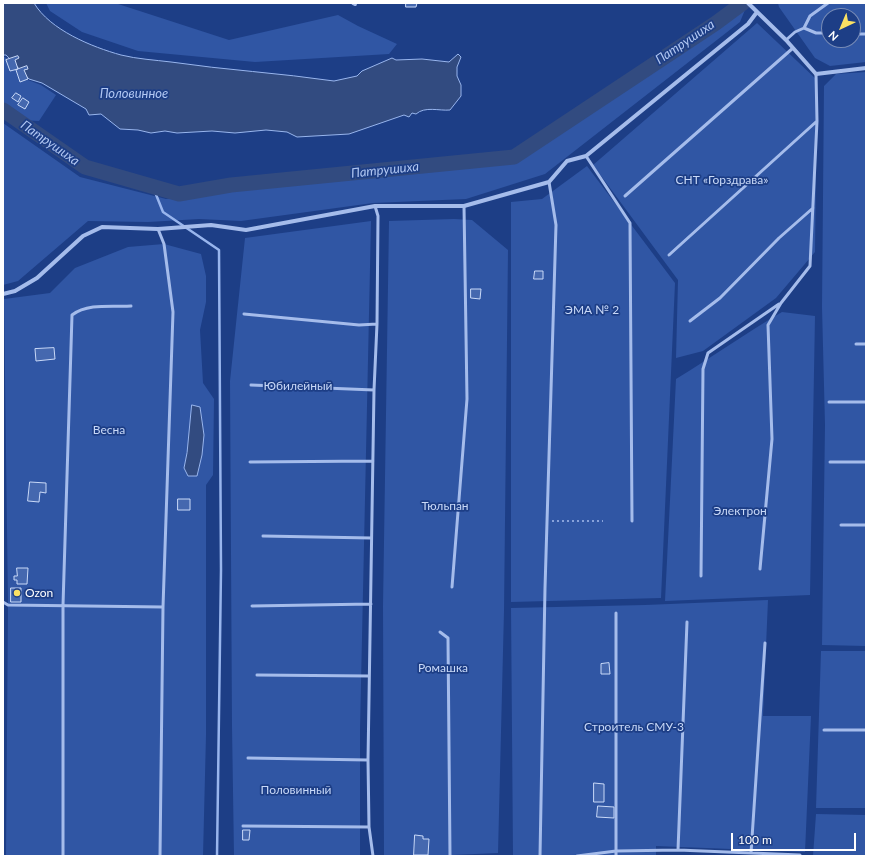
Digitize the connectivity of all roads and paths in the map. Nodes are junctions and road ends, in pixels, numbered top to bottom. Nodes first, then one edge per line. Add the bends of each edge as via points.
1 (748, 3) edge
2 (828, 3) edge
3 (757, 12) junction
4 (804, 28) junction
5 (821, 33) edge
6 (786, 40) junction
7 (793, 48) junction
8 (866, 68) edge
9 (816, 74) junction
10 (817, 121) junction
11 (586, 156) junction
12 (549, 182) junction
13 (625, 196) dead end
14 (375, 206) junction
15 (464, 206) junction
16 (813, 208) junction
17 (158, 229) junction
18 (669, 255) dead end
19 (3, 294) edge
20 (781, 303) junction
21 (131, 306) dead end
22 (244, 314) dead end
23 (690, 321) dead end
24 (377, 324) junction
25 (856, 344) dead end
26 (866, 344) edge
27 (251, 385) dead end
28 (374, 390) junction
29 (829, 402) dead end
30 (866, 402) edge
31 (373, 461) junction
32 (250, 462) dead end
33 (830, 462) dead end
34 (866, 462) edge
35 (548, 520) junction
36 (603, 521) dead end
37 (632, 521) dead end
38 (841, 525) dead end
39 (866, 525) edge
40 (263, 536) dead end
41 (371, 538) junction
42 (760, 569) dead end
43 (701, 576) dead end
44 (452, 586) dead end
45 (3, 602) edge
46 (371, 604) junction
47 (64, 606) junction
48 (252, 606) dead end
49 (163, 607) junction
50 (616, 613) dead end
51 (687, 622) dead end
52 (440, 632) dead end
53 (765, 643) dead end
54 (257, 675) dead end
55 (369, 676) junction
56 (824, 730) dead end
57 (866, 730) edge
58 (248, 758) dead end
59 (368, 760) junction
60 (243, 826) dead end
61 (368, 828) junction
62 (678, 850) junction
63 (616, 851) junction
64 (696, 851) junction
65 (751, 853) junction
66 (800, 855) edge
67 (63, 856) edge
68 (160, 856) edge
69 (373, 856) edge
70 (450, 856) edge
71 (540, 856) edge
72 (577, 856) edge
73 (616, 856) edge
74 (696, 856) edge

1 - 3 street
2 - 4 lane via 810,16
3 - 6 street
3 - 11 street via 748,24
4 - 5 lane
4 - 6 lane
6 - 7 street
7 - 9 street
7 - 13 lane
8 - 9 street
9 - 10 lane
10 - 16 lane
10 - 18 lane
11 - 12 street via 567,161
11 - 37 lane via 630,223
12 - 15 street
12 - 35 lane via 556,225
14 - 15 street
14 - 17 street via 246,230 211,225
14 - 24 lane via 378,216
15 - 44 lane via 467,399
16 - 20 lane via 810,266
16 - 23 lane via 778,238 720,298
17 - 19 street via 102,227 83,236 37,278 15,291
17 - 49 lane via 164,244 173,312
20 - 42 lane via 768,325 772,439
20 - 43 lane via 708,353 703,369
21 - 47 lane via 91,308 79,310 72,315
22 - 24 lane via 359,325
24 - 28 lane
25 - 26 lane
27 - 28 lane
28 - 31 lane
29 - 30 lane
31 - 32 lane
31 - 41 lane
33 - 34 lane
35 - 36 path
35 - 71 lane
38 - 39 lane
40 - 41 lane
41 - 46 lane
45 - 47 lane via 8,605
46 - 48 lane
46 - 55 lane
47 - 49 lane
47 - 67 lane
49 - 68 lane
50 - 63 lane
51 - 62 lane
52 - 70 lane via 448,638
53 - 65 lane
54 - 55 lane
55 - 59 lane
56 - 57 lane
58 - 59 lane
59 - 61 lane
60 - 61 lane
61 - 69 lane
62 - 63 lane
62 - 64 lane
63 - 72 lane
63 - 73 lane
64 - 65 lane
64 - 74 lane
65 - 66 lane

